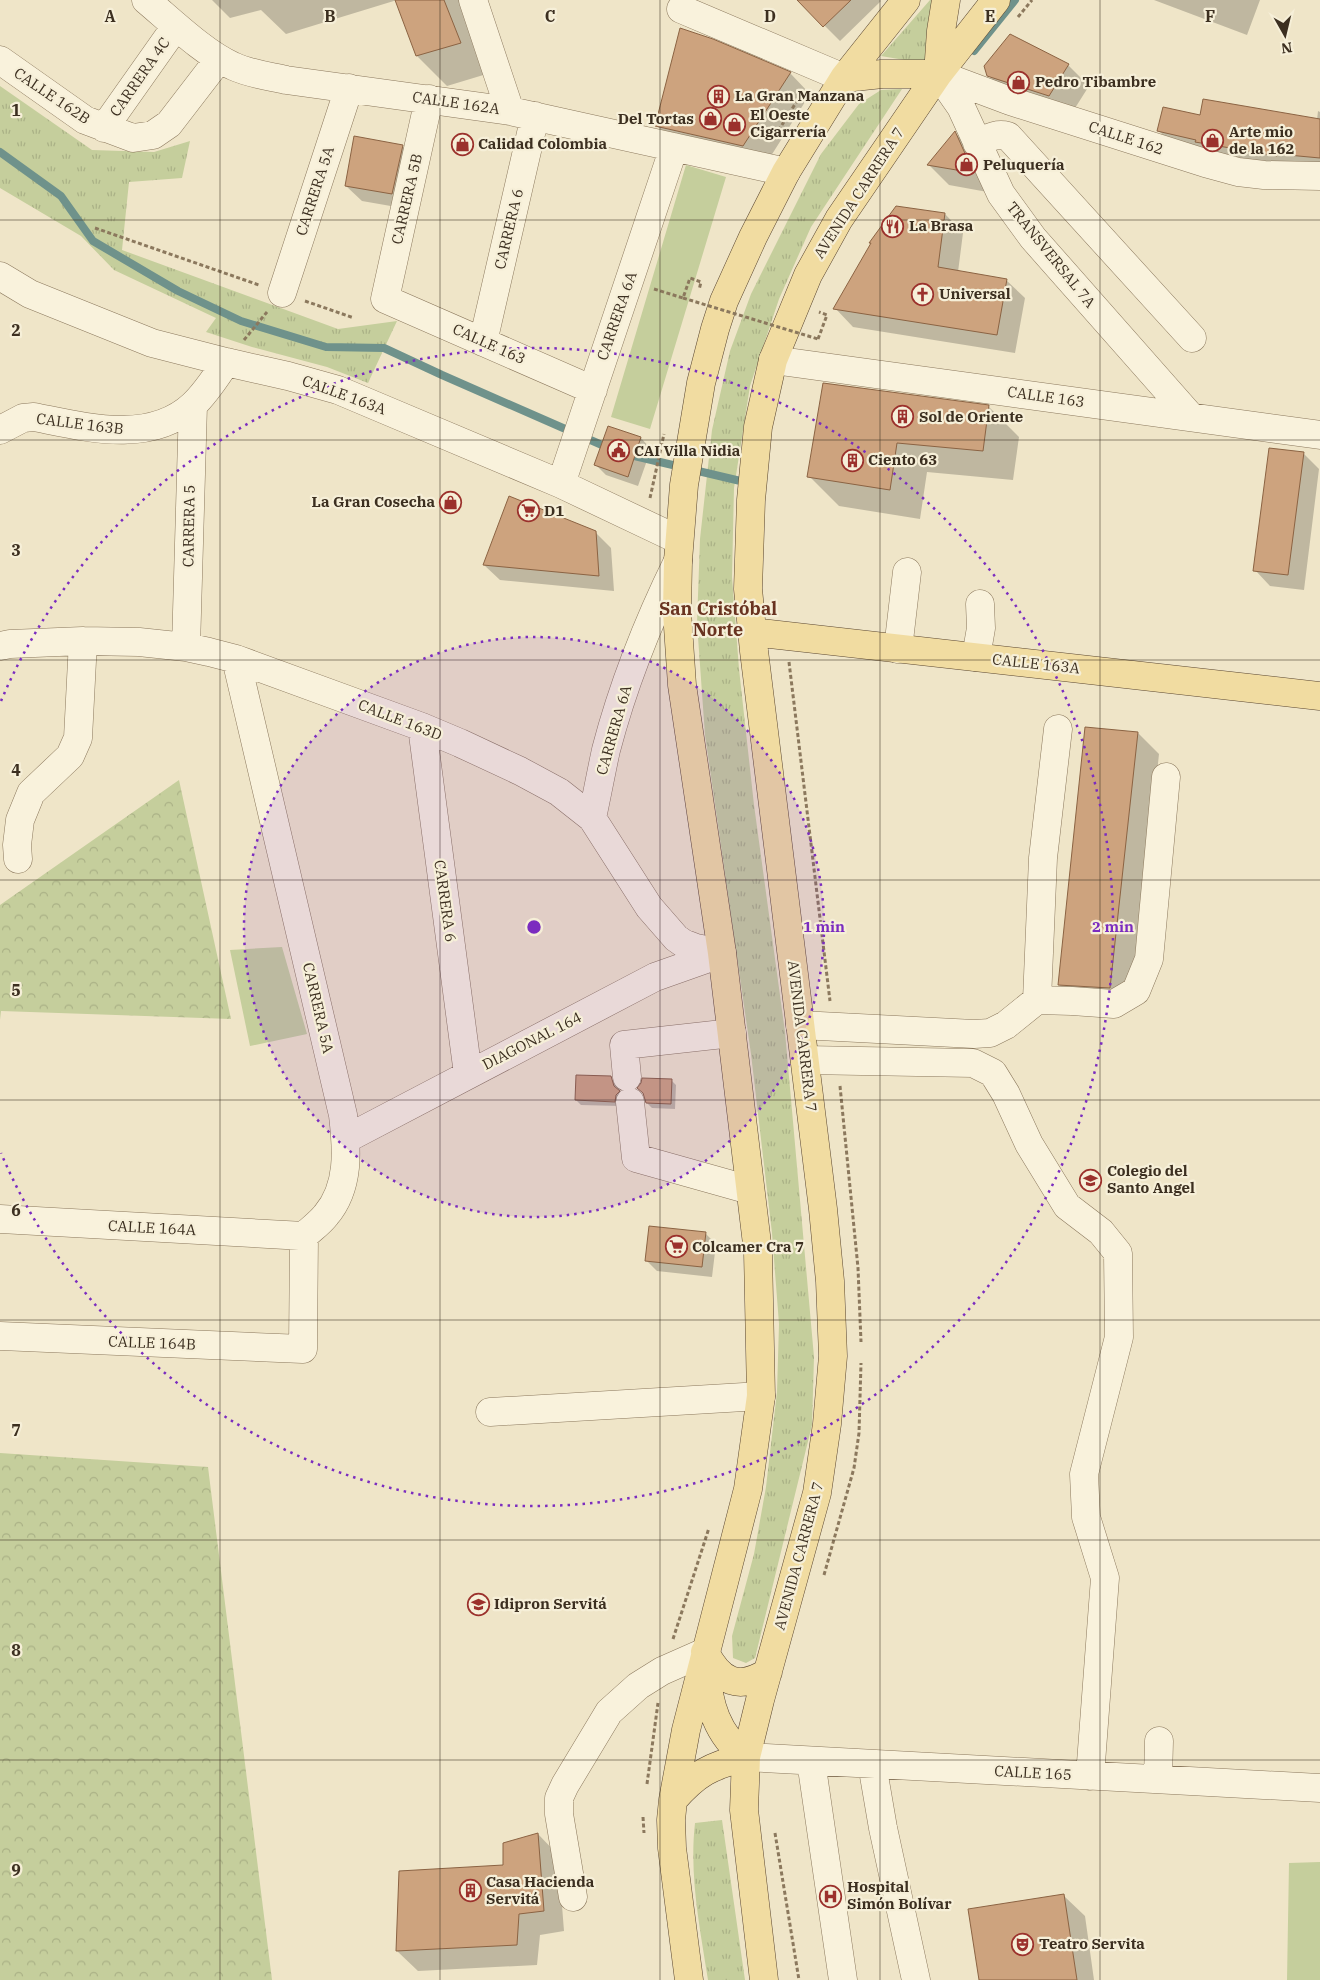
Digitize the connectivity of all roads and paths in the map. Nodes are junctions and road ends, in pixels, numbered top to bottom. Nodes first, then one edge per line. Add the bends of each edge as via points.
1 (146, 0) edge
2 (472, 0) edge
3 (906, 0) edge
4 (946, 0) edge
5 (996, 0) edge
6 (681, 9) dead end
7 (176, 26) junction
8 (219, 58) junction
9 (0, 60) edge
10 (938, 74) junction
11 (844, 78) junction
12 (348, 88) junction
13 (429, 99) junction
14 (523, 113) junction
15 (104, 128) junction
16 (977, 143) junction
17 (674, 147) junction
18 (786, 172) junction
19 (1320, 176) edge
20 (95, 228) dead end
21 (0, 276) edge
22 (629, 281) junction
23 (698, 292) dead end
24 (684, 298) junction
25 (385, 299) joint
26 (275, 303) junction
27 (354, 318) dead end
28 (814, 319) dead end
29 (1192, 338) dead end
30 (245, 339) dead end
31 (483, 342) junction
32 (773, 360) junction
33 (226, 362) junction
34 (592, 390) junction
35 (193, 405) junction
36 (1191, 417) junction
37 (0, 430) edge
38 (1320, 434) edge
39 (561, 484) junction
40 (679, 551) junction
41 (907, 572) dead end
42 (980, 604) dead end
43 (752, 632) junction
44 (83, 640) junction
45 (0, 646) edge
46 (186, 647) junction
47 (898, 649) junction
48 (976, 657) junction
49 (236, 659) junction
50 (1320, 696) edge
51 (422, 727) junction
52 (1058, 729) dead end
53 (1166, 777) dead end
54 (592, 818) junction
55 (18, 859) dead end
56 (722, 953) junction
57 (1037, 1000) junction
58 (800, 1025) junction
59 (732, 1033) junction
60 (805, 1060) junction
61 (468, 1074) junction
62 (346, 1139) junction
63 (750, 1190) junction
64 (0, 1219) edge
65 (304, 1236) junction
66 (0, 1336) edge
67 (761, 1396) junction
68 (490, 1412) dead end
69 (710, 1524) dead end
70 (705, 1652) junction
71 (662, 1671) junction
72 (768, 1672) junction
73 (1159, 1741) dead end
74 (746, 1757) junction
75 (811, 1761) junction
76 (872, 1764) junction
77 (1090, 1776) junction
78 (1158, 1779) junction
79 (647, 1786) dead end
80 (1320, 1788) edge
81 (673, 1800) junction
82 (644, 1814) dead end
83 (642, 1824) dead end
84 (773, 1825) dead end
85 (573, 1897) dead end
86 (690, 1980) edge
87 (764, 1980) edge
88 (799, 1980) edge
89 (844, 1980) edge
90 (916, 1980) edge

1 - 7 street, CALLE 162A
2 - 14 street
3 - 11 main road
4 - 10 main road via 940,31
5 - 10 main road, AVENIDA CARRERA 7
6 - 11 street
7 - 8 street, CALLE 162A
7 - 15 street, CARRERA 4C
8 - 12 street, CALLE 162A via 255,74
8 - 15 street, CALLE 162B via 168,124 153,134 134,138
9 - 15 street, CALLE 162B via 85,120
10 - 11 main road
10 - 16 street, TRANSVERSAL 7A via 960,107
10 - 19 street, CALLE 162 via 1010,101 1205,164 1264,175
10 - 32 main road, AVENIDA CARRERA 7 via 839,219 808,275
11 - 18 main road
12 - 13 street, CALLE 162A
12 - 26 street, CARRERA 5A
13 - 14 street, CALLE 162A
13 - 25 street, CARRERA 5B
14 - 17 street, CALLE 162A
14 - 31 street, CARRERA 6
16 - 29 street via 992,135 1008,136
16 - 36 street, TRANSVERSAL 7A via 1001,194 1032,238
17 - 18 street, CALLE 162A
17 - 22 street, CARRERA 6A
18 - 40 main road via 724,301 715,329 692,430
20 - 26 path
21 - 33 street, CALLE 163A via 30,294 152,343
22 - 24 path
22 - 34 street, CARRERA 6A
23 - 24 path via 701,282 690,278
24 - 28 path, bridge via 818,340 827,315 816,311
25 - 31 street, CALLE 163
26 - 27 path
26 - 30 path
31 - 34 street, CALLE 163
32 - 36 street, CALLE 163
32 - 43 main road, AVENIDA CARRERA 7 via 753,466 748,589
33 - 35 street, CALLE 163B
33 - 39 street, CALLE 163A via 338,390
34 - 39 street, CARRERA 6A
35 - 37 street, CALLE 163B via 178,416 146,429 114,430 34,417 23,418
35 - 46 street, CARRERA 5
36 - 38 street, CALLE 163
39 - 40 street, CALLE 163A
40 - 54 street, CARRERA 6A via 624,690 606,751
40 - 56 main road via 677,612 682,685
41 - 47 street
42 - 48 street via 981,628
43 - 47 main road, CALLE 163A
43 - 58 main road, AVENIDA CARRERA 7
44 - 45 street, CALLE 163D
44 - 46 street, CALLE 163D
44 - 55 street via 78,738 70,756 31,793 20,820
46 - 49 street, CALLE 163D
47 - 48 main road, CALLE 163A
48 - 50 main road, CALLE 163A
49 - 51 street, CALLE 163D
49 - 62 street, CARRERA 5A via 344,1115
51 - 54 street, CALLE 163D via 520,771 559,792
51 - 61 street, CARRERA 6
52 - 57 street via 1043,858
53 - 57 street via 1149,959 1136,991 1114,1004
54 - 56 street, CALLE 163D via 649,907 676,938 696,948
56 - 59 main road
56 - 61 street, DIAGONAL 164 via 655,977
57 - 58 street via 1006,1025 990,1033
58 - 60 main road, AVENIDA CARRERA 7
59 - 63 main road
59 - 63 street via 624,1046 628,1090 636,1158
60 - 72 main road, AVENIDA CARRERA 7 via 830,1281 833,1356 828,1424 817,1494
60 - 77 street via 973,1064 993,1073 1029,1144 1067,1206 1101,1232 1118,1253 1119,1337 1084,1474 1086,1517 1105,1578
61 - 62 street, DIAGONAL 164
62 - 65 street, CARRERA 5A via 346,1169 339,1194 327,1214
63 - 67 main road via 758,1252
64 - 65 street, CALLE 164A
65 - 66 street, CALLE 164B via 303,1349
67 - 68 street
67 - 70 main road via 748,1489
69 - 71 path
70 - 71 street
70 - 72 main road via 712,1666 730,1681 751,1681
70 - 74 main road via 706,1677 717,1721 724,1736
70 - 81 main road
71 - 79 path
71 - 85 street via 638,1686 610,1712 559,1798
72 - 74 main road, AVENIDA CARRERA 7
73 - 78 street
74 - 75 street, CALLE 165
74 - 81 main road via 725,1762 696,1776
74 - 87 main road, AVENIDA CARRERA 7 via 744,1810
75 - 76 street, CALLE 165
75 - 89 street
76 - 77 street, CALLE 165
76 - 90 street
77 - 78 street, CALLE 165
78 - 80 street, CALLE 165
81 - 86 main road via 672,1848
82 - 83 path
84 - 88 path

